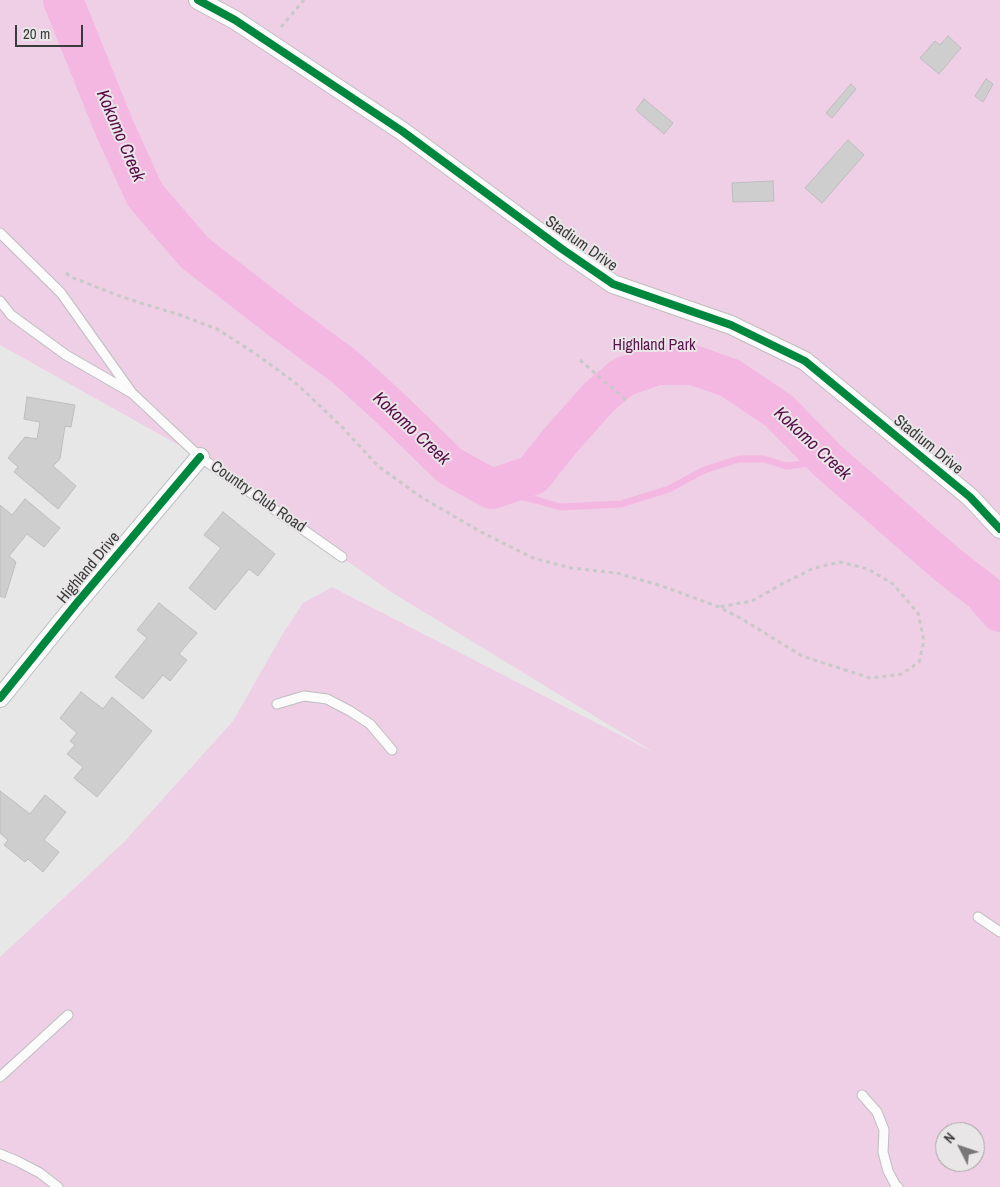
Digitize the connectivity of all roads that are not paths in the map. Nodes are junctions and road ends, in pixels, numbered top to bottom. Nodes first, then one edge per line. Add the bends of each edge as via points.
1 (198, 0) edge
2 (0, 233) edge
3 (0, 300) edge
4 (132, 393) junction
5 (200, 457) junction
6 (1000, 529) edge
7 (342, 557) dead end
8 (0, 698) edge
9 (277, 704) dead end
10 (392, 750) dead end
11 (978, 917) dead end
12 (1000, 932) edge
13 (68, 1015) dead end
14 (0, 1078) edge
15 (862, 1095) dead end
16 (0, 1154) edge
17 (58, 1187) edge
18 (898, 1187) edge

1 - 6 street, Stadium Drive via 235,20 402,131 613,284 731,325 805,361 970,497
2 - 4 lane, Country Club Road via 61,293
3 - 4 lane, Country Club Road via 11,315 66,356
4 - 5 lane, Country Club Road
5 - 7 lane, Country Club Road
5 - 8 street, Highland Drive
9 - 10 lane via 304,696 327,699 370,724
11 - 12 lane
13 - 14 lane
15 - 18 lane via 877,1112 884,1130 888,1171
16 - 17 lane via 40,1173

